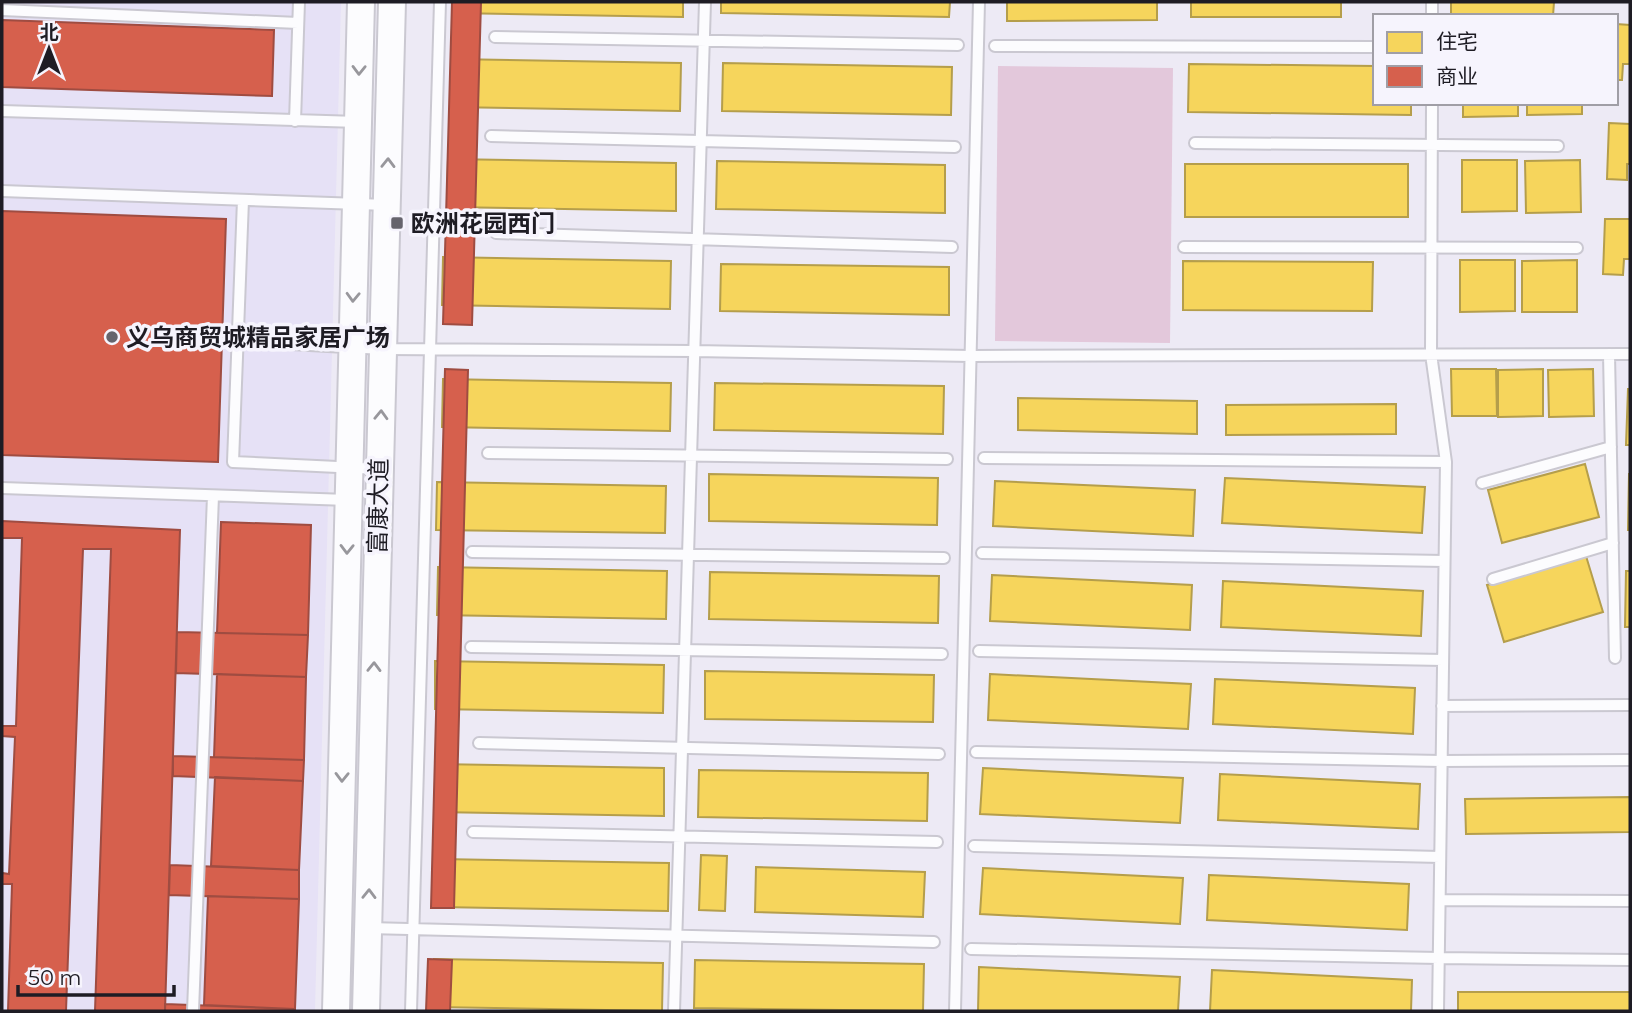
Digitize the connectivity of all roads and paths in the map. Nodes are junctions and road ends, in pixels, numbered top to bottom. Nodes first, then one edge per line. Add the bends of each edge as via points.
1 (299, 2) edge
2 (361, 2) edge
3 (392, 2) edge
4 (440, 2) edge
5 (705, 2) edge
6 (979, 2) edge
7 (2, 10) edge
8 (298, 23) junction
9 (495, 37) dead end
10 (704, 41) junction
11 (958, 46) dead end
12 (995, 46) dead end
13 (1373, 47) edge
14 (1432, 105) edge
15 (2, 111) edge
16 (295, 121) junction
17 (358, 122) junction
18 (491, 136) dead end
19 (701, 142) junction
20 (1195, 143) dead end
21 (1432, 145) junction
22 (1558, 146) dead end
23 (955, 147) dead end
24 (2, 191) edge
25 (243, 200) junction
26 (356, 205) junction
27 (387, 205) junction
28 (496, 233) dead end
29 (698, 239) junction
30 (952, 247) dead end
31 (1184, 247) dead end
32 (1432, 248) junction
33 (1577, 248) dead end
34 (237, 341) junction
35 (352, 347) junction
36 (383, 349) junction
37 (430, 349) junction
38 (694, 351) junction
39 (1431, 354) junction
40 (1609, 354) junction
41 (1630, 354) edge
42 (971, 356) junction
43 (1611, 447) junction
44 (488, 453) dead end
45 (691, 455) junction
46 (984, 458) dead end
47 (947, 459) dead end
48 (1446, 462) junction
49 (349, 467) junction
50 (379, 469) junction
51 (1482, 484) dead end
52 (2, 488) edge
53 (212, 496) junction
54 (348, 500) junction
55 (1613, 544) junction
56 (472, 552) dead end
57 (982, 552) dead end
58 (688, 554) junction
59 (944, 558) dead end
60 (1444, 561) junction
61 (1493, 579) dead end
62 (471, 647) dead end
63 (685, 650) junction
64 (979, 651) dead end
65 (942, 654) dead end
66 (1615, 658) dead end
67 (1443, 660) junction
68 (1630, 705) edge
69 (1442, 706) junction
70 (479, 743) dead end
71 (682, 747) junction
72 (976, 752) dead end
73 (939, 754) dead end
74 (1630, 760) edge
75 (1441, 761) junction
76 (473, 832) dead end
77 (679, 837) junction
78 (937, 842) dead end
79 (974, 846) dead end
80 (1440, 857) junction
81 (1440, 900) junction
82 (1630, 901) edge
83 (368, 928) junction
84 (413, 929) junction
85 (677, 936) junction
86 (934, 942) dead end
87 (971, 949) dead end
88 (1439, 958) junction
89 (1630, 960) edge
90 (193, 1011) edge
91 (336, 1011) edge
92 (366, 1011) edge
93 (411, 1011) edge
94 (674, 1011) edge
95 (955, 1011) edge
96 (1438, 1011) edge

1 - 8 lane
2 -> 17 street, 富康大道
27 -> 3 street, 富康大道
4 - 37 lane
5 - 10 lane
6 - 42 lane
7 - 8 lane
8 - 16 lane
9 - 10 lane
10 - 11 lane
10 - 19 lane
12 - 13 lane
14 - 21 lane
15 - 16 lane
16 - 17 lane
17 - 26 street, 富康大道
18 - 19 lane
19 - 23 lane
19 - 29 lane
20 - 21 lane
21 - 22 lane
21 - 32 lane
24 - 25 lane
25 - 26 lane
25 - 34 lane
26 - 27 lane
26 -> 35 street, 富康大道
27 - 36 street, 富康大道
28 - 29 lane
29 - 30 lane
29 - 38 lane
31 - 32 lane
32 - 33 lane
32 - 39 lane
34 - 35 lane
34 - 49 lane via 233,462
35 - 36 lane
35 - 49 street, 富康大道
36 - 37 lane
50 -> 36 street, 富康大道
37 - 38 lane
37 - 84 lane
38 - 42 lane
38 - 45 lane
39 - 40 lane
39 - 42 lane
39 - 48 lane
40 - 41 lane
40 - 43 lane
42 - 95 lane
43 - 51 lane
43 - 55 lane
44 - 45 lane
45 - 47 lane
45 - 58 lane
46 - 48 lane
48 - 60 lane
49 - 50 lane
49 - 54 street, 富康大道
83 -> 50 street, 富康大道
52 - 53 lane
53 - 54 lane
53 - 90 lane
54 -> 91 street, 富康大道
55 - 61 lane
55 - 66 lane
56 - 58 lane
57 - 60 lane
58 - 59 lane
58 - 63 lane
60 - 67 lane
62 - 63 lane
63 - 65 lane
63 - 71 lane
64 - 67 lane
67 - 69 lane
68 - 69 lane
69 - 75 lane
70 - 71 lane
71 - 73 lane
71 - 77 lane
72 - 75 lane
74 - 75 lane
75 - 80 lane
76 - 77 lane
77 - 78 lane
77 - 85 lane
79 - 80 lane
80 - 81 lane
81 - 82 lane
81 - 88 lane
83 - 84 lane
83 - 92 street, 富康大道
84 - 85 lane
84 - 93 lane
85 - 86 lane
85 - 94 lane
87 - 88 lane
88 - 89 lane
88 - 96 lane

